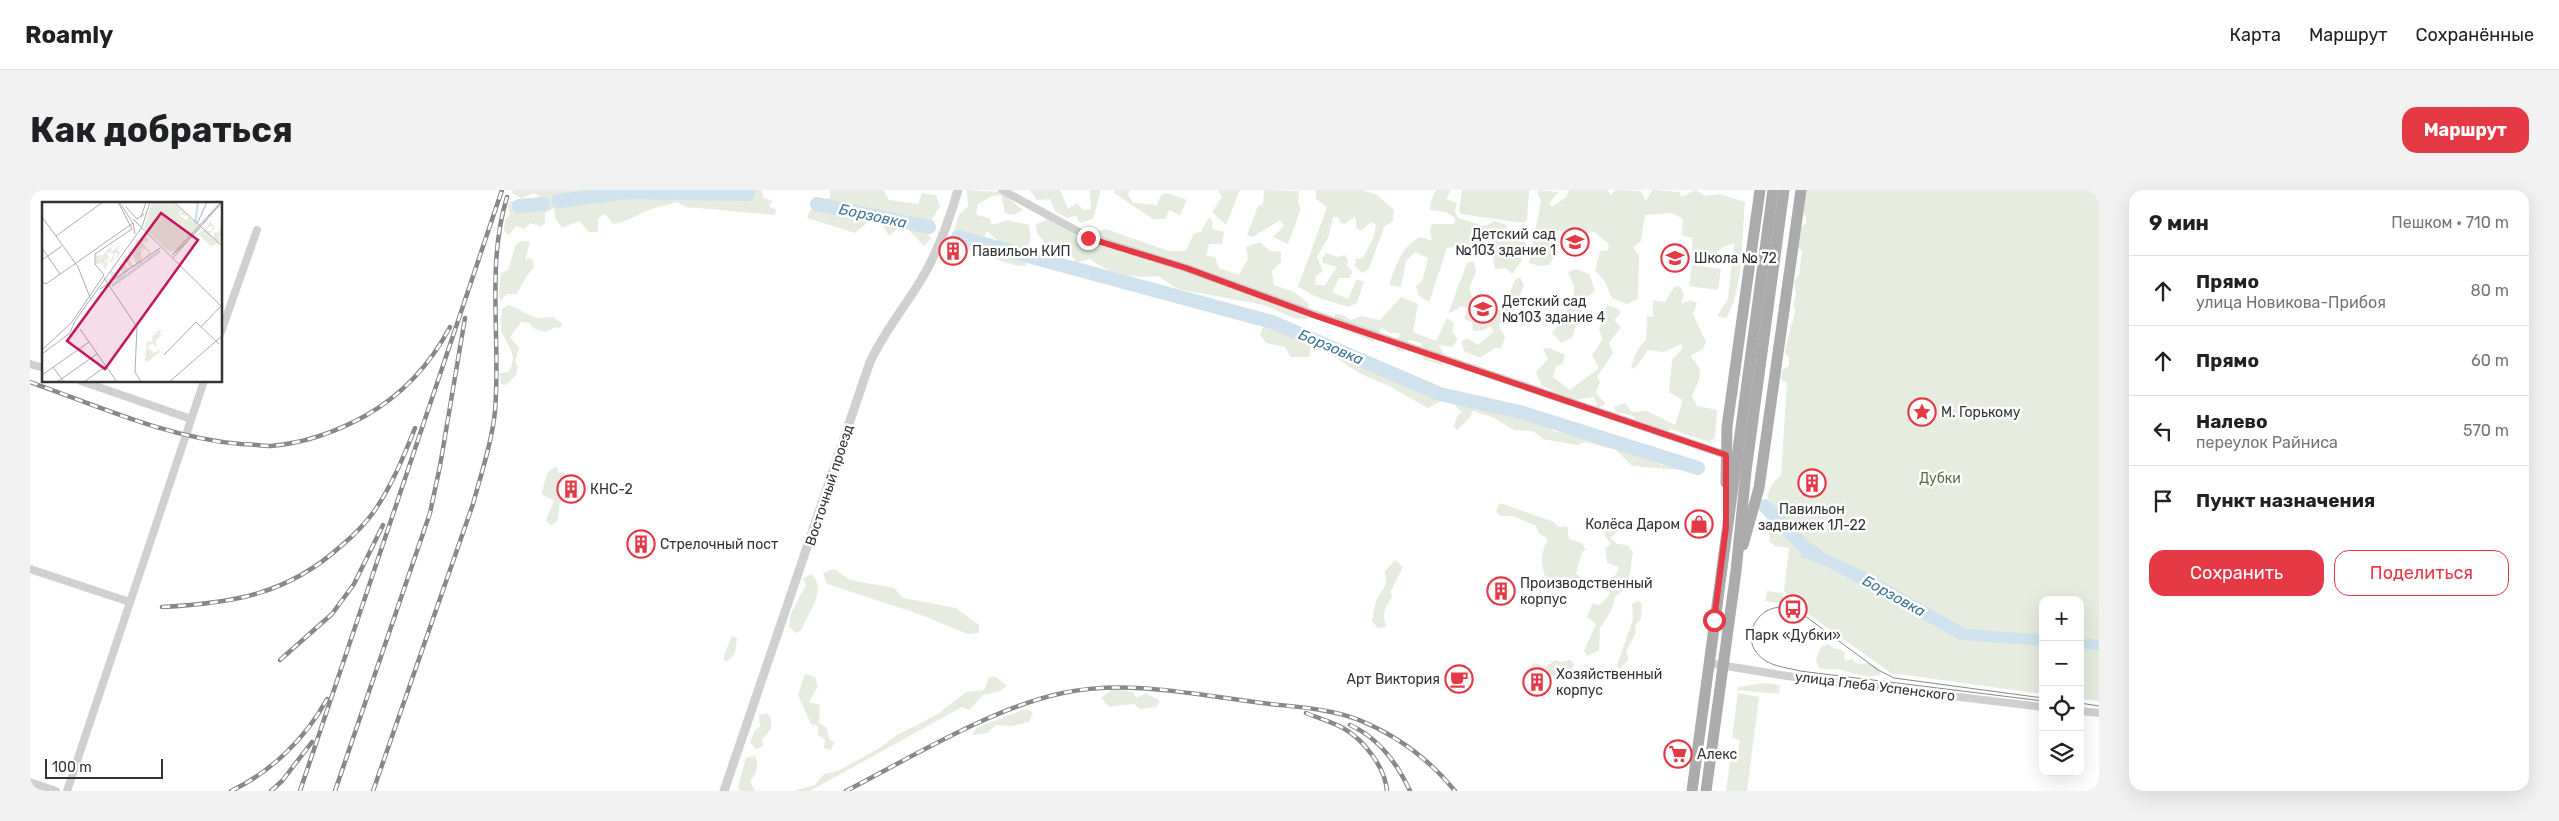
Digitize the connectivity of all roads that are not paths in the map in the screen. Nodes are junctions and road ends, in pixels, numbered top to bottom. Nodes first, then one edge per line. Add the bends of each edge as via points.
1 (958, 190) edge
2 (1002, 190) edge
3 (1760, 190) edge
4 (1773, 190) edge
5 (1784, 190) edge
6 (1801, 190) edge
7 (257, 230) dead end
8 (222, 329) edge
9 (84, 382) edge
10 (204, 382) edge
11 (191, 419) junction
12 (1726, 455) junction
13 (1726, 527) junction
14 (30, 569) edge
15 (1736, 571) junction
16 (130, 602) junction
17 (1708, 663) junction
18 (1723, 666) junction
19 (2039, 707) edge
20 (2084, 712) edge
21 (2099, 714) edge
22 (30, 782) edge
23 (56, 791) edge
24 (67, 791) edge
25 (724, 791) edge
26 (1692, 791) edge
27 (1706, 791) edge

1 - 25 street, Восточный проезд via 936,251 870,362
2 - 12 street via 1088,238 1186,268
3 - 12 main road via 1727,427
4 - 13 main road
5 - 15 main road via 1746,471
6 - 15 main road via 1759,488
7 - 8 street
9 - 11 street
10 - 11 street
11 - 16 street
12 - 13 main road
13 - 17 main road
14 - 16 street
15 - 18 main road
16 - 24 street
17 - 18 street, улица Глеба Успенского
17 - 26 main road
18 - 19 street, улица Глеба Успенского
18 - 27 main road
20 - 21 street
22 - 23 street

